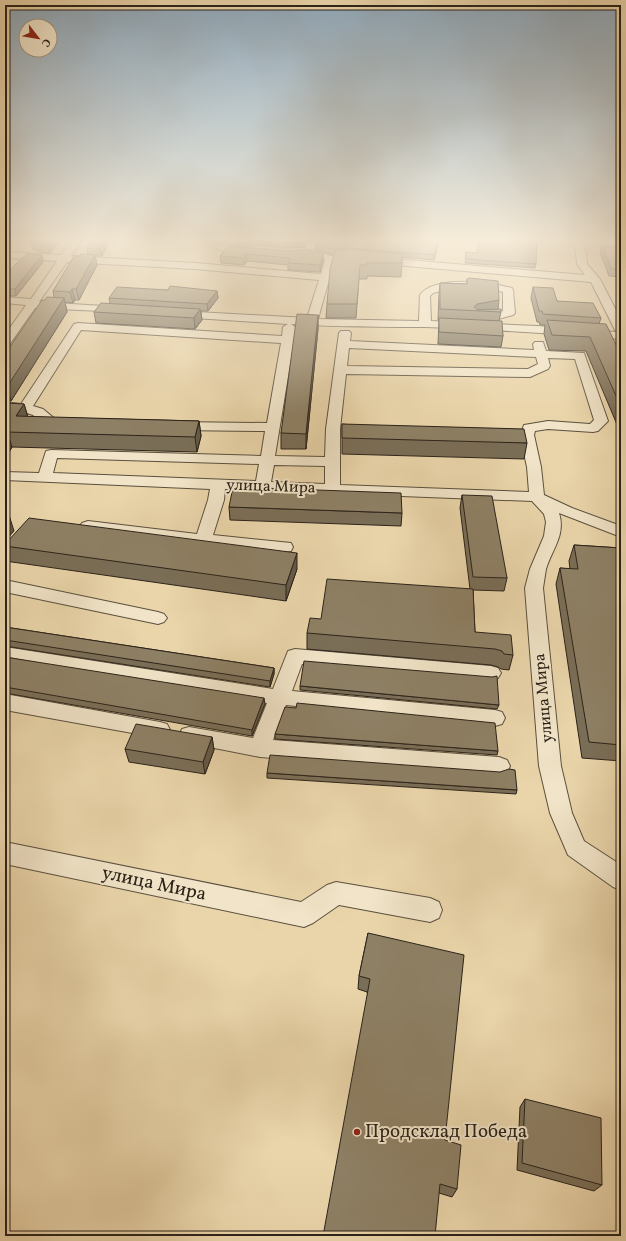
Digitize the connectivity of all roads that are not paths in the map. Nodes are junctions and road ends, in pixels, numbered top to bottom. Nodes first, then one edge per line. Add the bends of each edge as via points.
1 (37, 299) edge
2 (318, 299) edge
3 (425, 299) edge
4 (508, 299) edge
5 (605, 299) edge
6 (5, 300) edge
7 (34, 304) junction
8 (128, 311) edge
9 (167, 313) edge
10 (425, 319) junction
11 (290, 321) junction
12 (312, 322) junction
13 (346, 324) junction
14 (537, 329) junction
15 (621, 331) edge
16 (621, 336) edge
17 (288, 340) junction
18 (5, 344) edge
19 (344, 344) junction
20 (540, 354) junction
21 (341, 370) junction
22 (5, 406) edge
23 (25, 408) junction
24 (83, 424) edge
25 (162, 425) edge
26 (273, 427) junction
27 (268, 460) junction
28 (332, 462) junction
29 (5, 476) edge
30 (45, 477) junction
31 (218, 484) junction
32 (263, 486) junction
33 (332, 489) junction
34 (419, 492) junction
35 (537, 498) junction
36 (420, 508) dead end
37 (74, 524) edge
38 (621, 532) edge
39 (203, 540) junction
40 (285, 547) dead end
41 (5, 586) edge
42 (158, 618) dead end
43 (5, 654) edge
44 (491, 673) dead end
45 (278, 698) junction
46 (5, 702) edge
47 (495, 718) dead end
48 (260, 748) junction
49 (499, 766) dead end
50 (5, 854) edge
51 (621, 879) edge
52 (430, 910) dead end

1 - 7 street
2 - 12 street
3 - 10 street
4 - 10 street via 509,313 495,317
5 - 15 street
6 - 7 street
7 - 8 street
7 - 18 street
9 - 11 street
10 - 13 street
10 - 14 street
11 - 12 street
11 - 17 street
12 - 13 street
13 - 19 street
14 - 16 street
14 - 20 street
17 - 23 street via 78,326
17 - 26 street
19 - 20 street
19 - 21 street
20 - 21 street via 544,366 530,373
20 - 35 street via 580,356 600,421 593,428 548,425 529,428 527,435
21 - 28 street via 333,429
22 - 23 street
23 - 24 street via 38,412 51,423
25 - 26 street
26 - 27 street
27 - 28 street
27 - 30 street via 51,454
27 - 32 street
28 - 33 street
29 - 30 street, улица Мира
30 - 31 street, улица Мира
31 - 32 street, улица Мира
31 - 39 street via 216,500
32 - 33 street, улица Мира
33 - 34 street, улица Мира
34 - 35 street, улица Мира
34 - 36 street
35 - 38 street, улица Мира
35 - 51 street, улица Мира via 551,514 554,522 552,536 538,569 534,588 550,766 561,813 576,848
37 - 39 street
39 - 40 street
41 - 42 street
43 - 45 street
44 - 45 street via 295,656
45 - 47 street
45 - 48 street
46 - 48 street
48 - 49 street
50 - 52 street, улица Мира via 304,916 336,893

